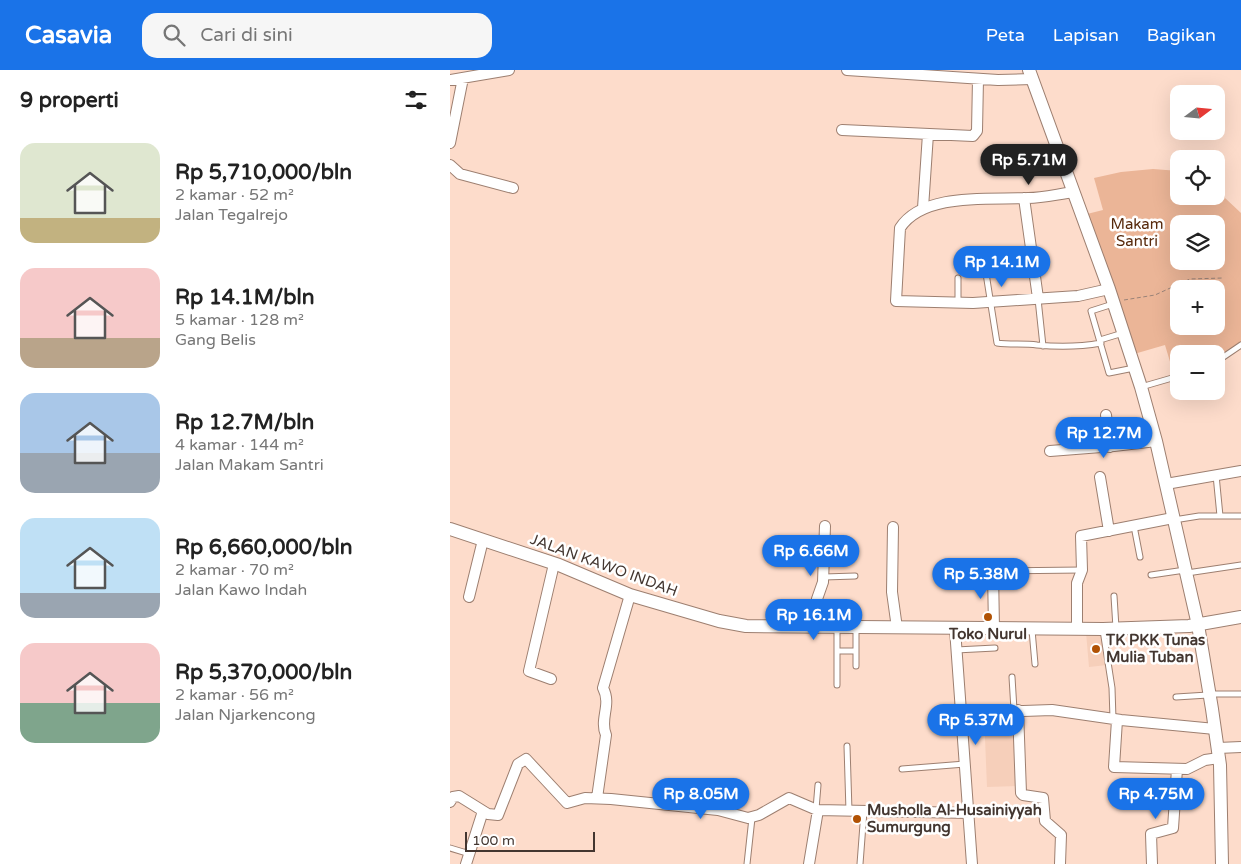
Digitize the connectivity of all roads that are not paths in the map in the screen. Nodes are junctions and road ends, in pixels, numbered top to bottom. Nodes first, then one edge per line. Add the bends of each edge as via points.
1 (508, 70) edge
2 (847, 70) edge
3 (1031, 75) edge
4 (463, 78) junction
5 (978, 79) junction
6 (450, 80) edge
7 (842, 130) dead end
8 (928, 134) junction
9 (450, 143) edge
10 (450, 165) edge
11 (513, 188) dead end
12 (1074, 192) junction
13 (1024, 198) junction
14 (923, 208) junction
15 (985, 267) dead end
16 (958, 278) dead end
17 (1109, 289) junction
18 (1038, 298) junction
19 (958, 302) junction
20 (990, 302) junction
21 (1114, 304) junction
22 (1124, 333) junction
23 (1100, 341) junction
24 (1241, 345) edge
25 (1043, 346) junction
26 (1225, 356) edge
27 (1135, 368) junction
28 (1170, 379) edge
29 (1141, 387) junction
30 (1106, 415) dead end
31 (1156, 441) junction
32 (1110, 447) junction
33 (1050, 450) dead end
34 (1241, 471) edge
35 (1216, 475) junction
36 (1100, 477) dead end
37 (1166, 484) junction
38 (1220, 516) junction
39 (1241, 516) edge
40 (1174, 519) junction
41 (825, 526) dead end
42 (1134, 526) junction
43 (893, 527) dead end
44 (450, 529) edge
45 (1109, 531) junction
46 (483, 540) junction
47 (1140, 557) dead end
48 (554, 564) junction
49 (1241, 565) edge
50 (1082, 570) junction
51 (993, 571) joint
52 (1186, 572) junction
53 (1151, 575) dead end
54 (856, 576) dead end
55 (824, 577) junction
56 (630, 595) junction
57 (1114, 596) dead end
58 (469, 597) dead end
59 (1241, 617) edge
60 (1198, 625) junction
61 (816, 628) junction
62 (837, 628) junction
63 (856, 628) junction
64 (897, 628) junction
65 (955, 629) junction
66 (994, 629) junction
67 (1032, 629) junction
68 (1103, 629) junction
69 (1116, 629) junction
70 (1077, 630) junction
71 (995, 648) dead end
72 (955, 650) junction
73 (837, 651) junction
74 (856, 651) junction
75 (1035, 664) dead end
76 (856, 666) dead end
77 (1012, 677) dead end
78 (551, 679) dead end
79 (836, 684) dead end
80 (1241, 694) edge
81 (1210, 695) junction
82 (1176, 697) dead end
83 (1016, 710) junction
84 (961, 713) junction
85 (1115, 719) junction
86 (1215, 729) junction
87 (848, 746) dead end
88 (1241, 747) edge
89 (1218, 753) junction
90 (965, 764) junction
91 (902, 769) dead end
92 (1177, 769) junction
93 (818, 785) dead end
94 (597, 798) junction
95 (450, 802) edge
96 (817, 809) junction
97 (849, 810) junction
98 (484, 811) junction
99 (864, 811) junction
100 (970, 813) junction
101 (752, 818) junction
102 (450, 848) edge
103 (468, 859) edge
104 (747, 864) edge
105 (809, 864) edge
106 (860, 864) edge
107 (972, 864) edge
108 (1060, 864) edge
109 (1152, 864) edge
110 (1222, 864) edge

1 - 4 street
2 - 5 street
3 - 5 street
3 - 12 street
4 - 6 street
4 - 9 street
5 - 8 street via 976,134 971,137
7 - 8 street
8 - 14 street
10 - 11 street via 460,174
12 - 13 street
12 - 17 street
13 - 14 street via 973,200
13 - 18 street
14 - 19 street via 900,228 895,300 898,303
15 - 20 lane
16 - 19 lane
17 - 18 street via 1078,296
17 - 21 street
18 - 20 street
18 - 25 lane
19 - 20 street
20 - 25 lane via 997,344
21 - 22 street
21 - 23 lane via 1092,311
22 - 23 lane
22 - 27 street
23 - 25 lane via 1082,347
23 - 27 lane via 1109,373
24 - 26 lane
27 - 29 street
28 - 29 lane
29 - 31 street
30 - 32 street
31 - 32 street
31 - 37 street
32 - 33 street
34 - 35 street
35 - 37 street
35 - 38 lane
36 - 45 street
37 - 40 street
38 - 39 lane
38 - 40 lane
40 - 42 street
40 - 52 street
41 - 55 street
42 - 45 street
42 - 47 lane
43 - 64 street via 892,592
44 - 46 street, JALAN KAWO INDAH
45 - 50 street via 1081,536
46 - 48 street, JALAN KAWO INDAH
46 - 58 street
48 - 56 street, JALAN KAWO INDAH
48 - 78 street via 529,670
49 - 52 lane
50 - 51 lane
50 - 70 street via 1077,583
51 - 66 street
52 - 53 lane
52 - 60 street
54 - 55 lane
55 - 61 street via 816,599
56 - 61 street, JALAN KAWO INDAH via 728,623 754,627
56 - 94 street via 603,687 607,695 606,735
57 - 69 lane
59 - 60 street, JALAN KAWO INDAH
60 - 69 street, JALAN KAWO INDAH
60 - 81 street
61 - 62 street, JALAN KAWO INDAH
62 - 63 street, JALAN KAWO INDAH
62 - 73 lane
63 - 64 street, JALAN KAWO INDAH
63 - 74 lane
64 - 65 street, JALAN KAWO INDAH
65 - 66 street, JALAN KAWO INDAH
65 - 72 street
66 - 67 street, JALAN KAWO INDAH
67 - 70 street, JALAN KAWO INDAH
67 - 75 lane
68 - 69 street, JALAN KAWO INDAH
68 - 70 street, JALAN KAWO INDAH
68 - 85 lane
71 - 72 lane
72 - 84 street
73 - 74 lane
73 - 79 lane
74 - 76 lane
77 - 83 lane
80 - 81 lane
81 - 82 lane
81 - 86 street
83 - 84 street
83 - 85 street via 1052,710
83 - 108 street via 1021,793 1043,798 1045,820 1061,835
84 - 90 street
85 - 86 street
85 - 92 street via 1114,766
86 - 89 street
87 - 97 lane
88 - 89 street
89 - 92 street via 1189,769
89 - 110 street
90 - 91 lane
90 - 100 street
92 - 109 street via 1173,828 1151,834
93 - 96 lane
94 - 98 street via 565,802 532,763 524,759 518,764 500,813 493,816
94 - 101 street via 706,808
95 - 98 street via 458,796
96 - 97 street
96 - 101 street via 789,798
96 - 105 street
97 - 99 street
98 - 103 street
99 - 100 street
99 - 106 lane
100 - 107 street
101 - 104 lane
102 - 103 lane

